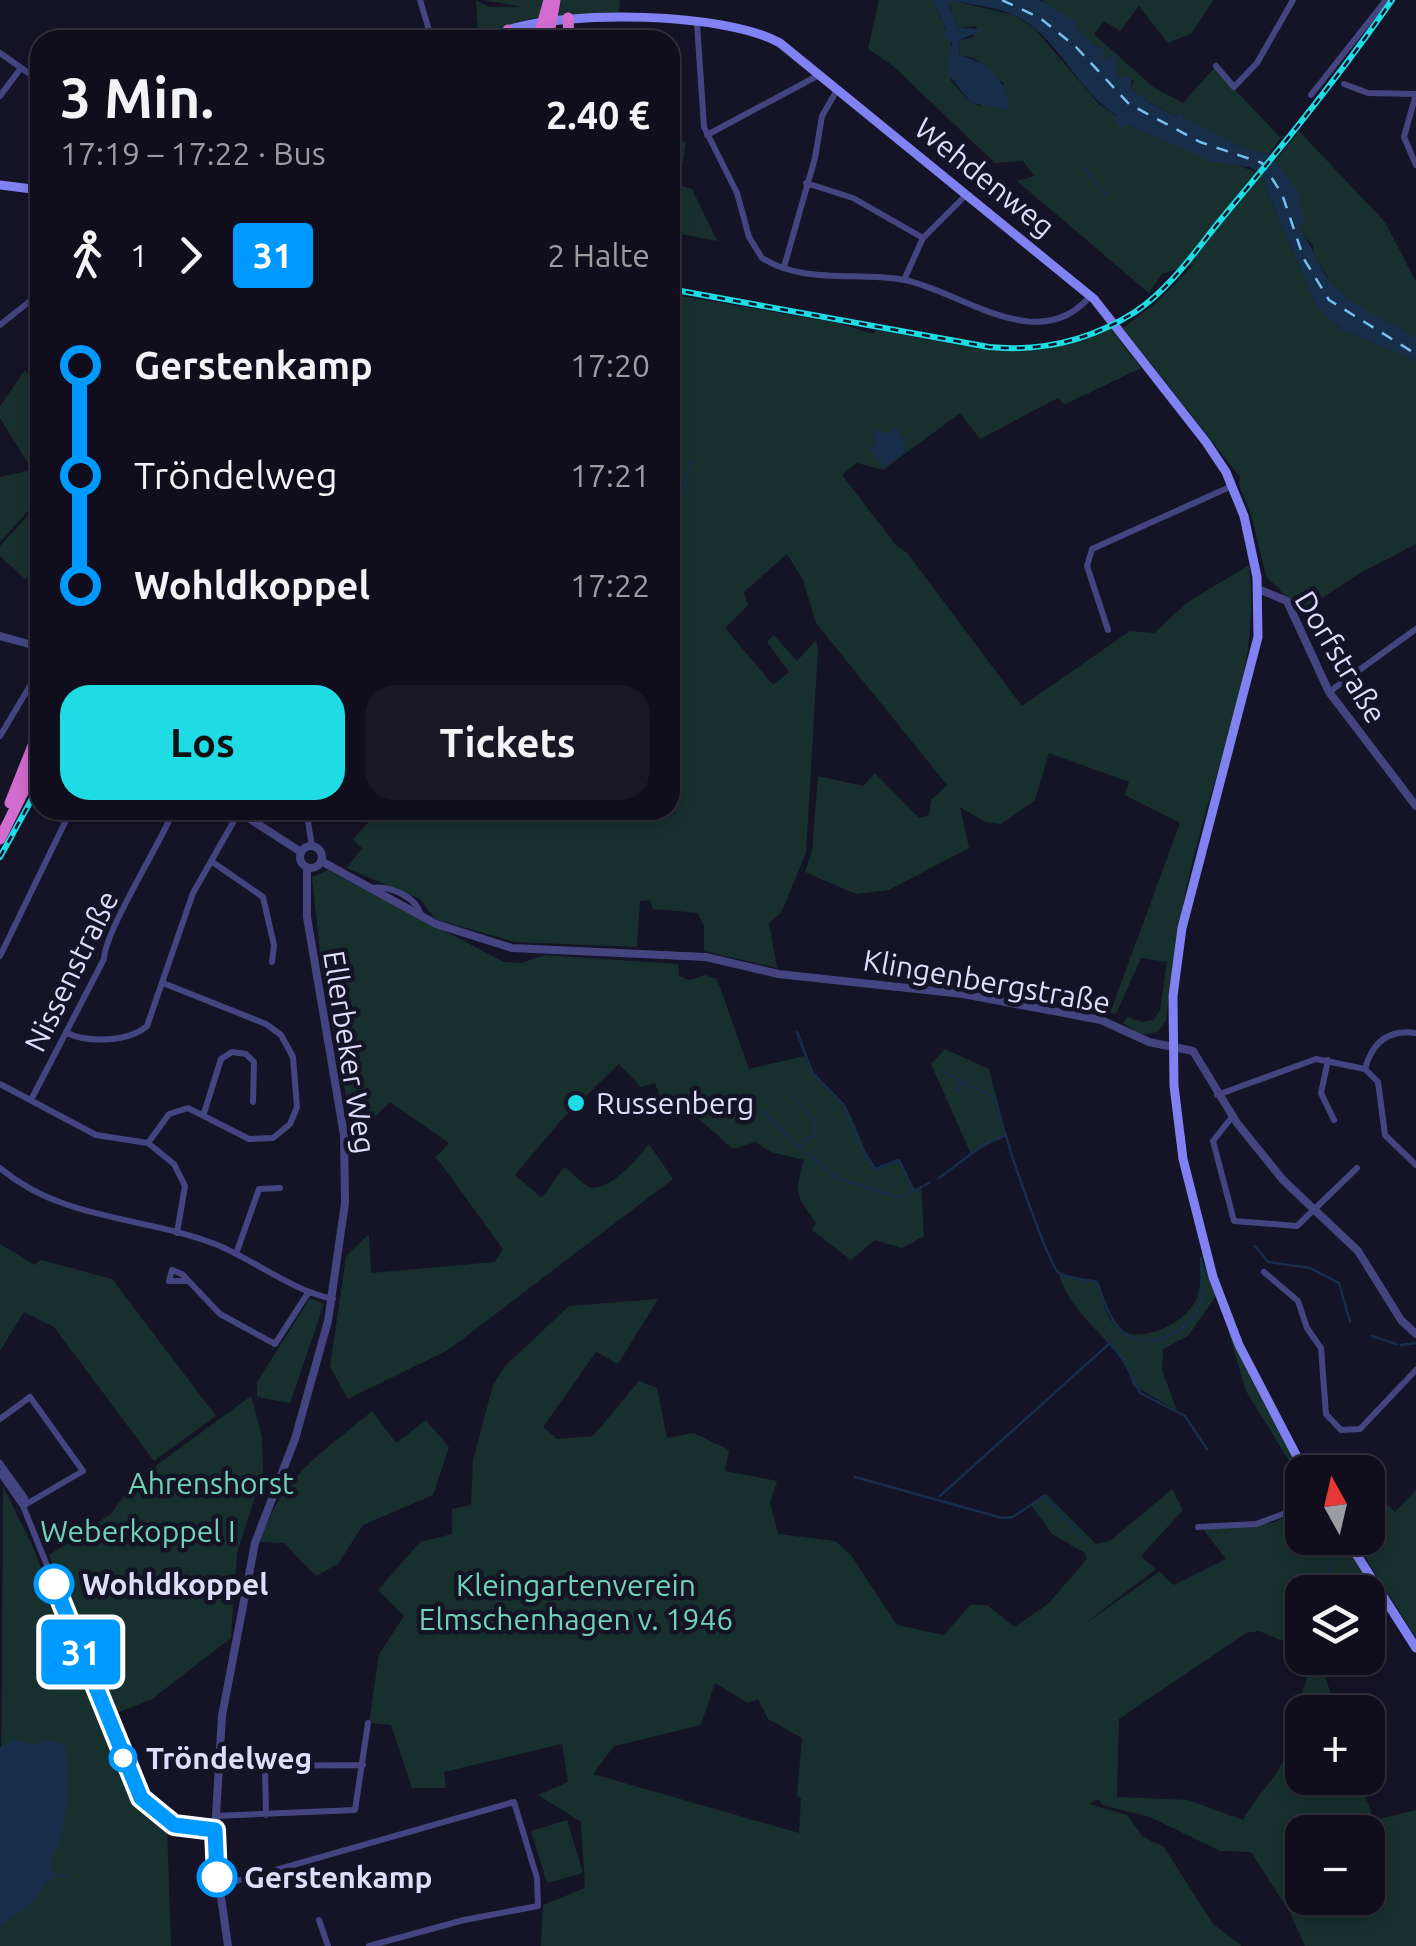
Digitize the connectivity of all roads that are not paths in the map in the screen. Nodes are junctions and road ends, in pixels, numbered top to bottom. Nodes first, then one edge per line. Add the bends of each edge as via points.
1 (549, 0) edge
2 (1293, 0) edge
3 (1386, 0) edge
4 (420, 2) edge
5 (568, 18) junction
6 (697, 23) junction
7 (429, 30) edge
8 (526, 30) edge
9 (545, 30) edge
10 (569, 30) edge
11 (0, 54) edge
12 (1216, 66) dead end
13 (20, 68) junction
14 (30, 74) edge
15 (819, 75) junction
16 (1344, 84) dead end
17 (837, 90) junction
18 (1416, 94) edge
19 (1311, 95) dead end
20 (0, 96) edge
21 (707, 136) junction
22 (1416, 165) edge
23 (806, 183) junction
24 (0, 186) edge
25 (30, 189) edge
26 (966, 195) junction
27 (923, 238) junction
28 (784, 266) junction
29 (904, 280) junction
30 (1091, 295) junction
31 (30, 301) edge
32 (0, 326) edge
33 (1232, 486) junction
34 (1258, 588) junction
35 (1108, 630) dead end
36 (1416, 630) edge
37 (0, 636) edge
38 (30, 644) edge
39 (30, 686) edge
40 (1329, 692) junction
41 (0, 736) edge
42 (30, 756) edge
43 (30, 766) edge
44 (30, 775) edge
45 (30, 784) edge
46 (14, 802) junction
47 (1416, 806) edge
48 (66, 820) edge
49 (169, 820) edge
50 (232, 820) edge
51 (251, 820) edge
52 (308, 820) edge
53 (0, 824) edge
54 (0, 839) edge
55 (312, 846) junction
56 (301, 852) junction
57 (321, 861) junction
58 (211, 862) junction
59 (306, 867) junction
60 (0, 956) edge
61 (272, 962) dead end
62 (163, 983) junction
63 (67, 1033) junction
64 (1416, 1033) edge
65 (1172, 1046) junction
66 (1328, 1060) junction
67 (208, 1065) dead end
68 (218, 1068) junction
69 (1365, 1070) junction
70 (0, 1084) edge
71 (1217, 1095) junction
72 (32, 1098) junction
73 (253, 1102) dead end
74 (204, 1113) junction
75 (1232, 1117) junction
76 (1334, 1120) dead end
77 (148, 1144) junction
78 (1416, 1166) edge
79 (0, 1168) edge
80 (1357, 1168) dead end
81 (280, 1188) dead end
82 (1312, 1209) junction
83 (178, 1233) junction
84 (236, 1254) junction
85 (1264, 1272) dead end
86 (188, 1281) dead end
87 (308, 1293) junction
88 (333, 1299) junction
89 (1416, 1334) edge
90 (1416, 1370) edge
91 (0, 1418) edge
92 (1296, 1455) edge
93 (0, 1463) edge
94 (0, 1474) edge
95 (23, 1506) junction
96 (1285, 1513) edge
97 (1198, 1527) dead end
98 (1357, 1555) edge
99 (1416, 1648) edge
100 (368, 1723) dead end
101 (363, 1764) junction
102 (266, 1814) junction
103 (216, 1816) junction
104 (215, 1830) junction
105 (218, 1886) junction
106 (319, 1920) dead end
107 (228, 1946) edge
108 (328, 1946) edge
109 (369, 1946) edge

1 - 9 highway, bridge
2 - 12 street via 1258,62 1234,87
3 - 19 street
4 - 7 street
5 - 6 main road, Wehdenweg
5 - 8 main road, Wehdenweg
5 - 10 highway
6 - 15 main road, Wehdenweg via 759,32
6 - 21 street
11 - 13 street
13 - 14 street
13 - 20 street
15 - 17 main road, Wehdenweg
15 - 21 street
16 - 18 street via 1368,94
17 - 23 street via 822,116
17 - 26 main road, Wehdenweg
18 - 22 street via 1404,137
21 - 28 street via 738,193 752,244 762,258
23 - 27 street via 848,195
23 - 28 street
24 - 25 main road
26 - 27 street
26 - 30 main road, Wehdenweg
27 - 29 street
28 - 29 street via 828,278
29 - 30 street via 1007,320 1060,317
30 - 33 main road, Wehdenweg via 1206,442
31 - 32 street
33 - 34 main road, Wehdenweg via 1252,544
33 - 35 street via 1092,548 1087,566
34 - 40 street, Dorfstraße via 1276,592 1292,608
34 - 65 main road, Wehdenweg via 1258,637 1182,928
36 - 40 street
37 - 38 street
39 - 41 street
40 - 47 street, Dorfstraße
42 - 46 highway
43 - 46 highway
44 - 46 highway
45 - 46 highway
46 - 53 highway
46 - 54 highway
48 - 60 street
49 - 63 street, Nissenstraße via 104,941 104,959
50 - 58 street
51 - 56 street
52 - 55 street
55 - 56 street
55 - 57 street
56 - 59 street, Ellerbeker Weg
57 - 59 street
57 - 65 street, Klingenbergstraße via 422,916 512,948 706,956 778,974 1012,1002 1101,1020
58 - 61 street via 264,898
58 - 62 street via 181,920
59 - 88 street, Ellerbeker Weg via 307,917 346,1158
62 - 63 street via 139,1032 85,1040
62 - 74 street via 266,1024 293,1057 297,1107 280,1134 249,1139
63 - 72 street, Nissenstraße
64 - 69 street via 1382,1039
65 - 71 street, Klingenbergstraße via 1200,1057
65 - 92 main road, Wehdenweg via 1183,1159 1202,1240 1240,1346
66 - 69 street
66 - 71 street via 1311,1060
66 - 76 street via 1321,1093
67 - 68 street
68 - 73 street via 226,1054 246,1054 256,1069
68 - 74 street
69 - 78 street via 1378,1082 1385,1135
70 - 72 street
71 - 75 street, Klingenbergstraße
72 - 77 street via 96,1135
74 - 77 street via 176,1110
75 - 82 street, Klingenbergstraße
75 - 82 street via 1213,1142 1232,1219 1292,1228
77 - 83 street via 182,1177 186,1195
79 - 83 street via 69,1207
80 - 82 street
81 - 84 street via 259,1189
82 - 89 street, Klingenbergstraße via 1358,1250
83 - 84 street
84 - 87 street
85 - 90 street via 1298,1301 1321,1348 1328,1418 1342,1430 1360,1428
86 - 87 street via 220,1314 274,1344
87 - 88 street
88 - 103 street, Ellerbeker Weg via 295,1439 255,1543 222,1716
91 - 95 street via 30,1398 83,1470
93 - 95 street via 25,1498
94 - 95 street
95 - 104 street via 141,1798 174,1825
96 - 97 street via 1256,1524
98 - 99 main road
100 - 101 street
101 - 102 street via 355,1810
101 - 102 street via 265,1766
102 - 103 street
103 - 104 street, Ellerbeker Weg
104 - 105 street, Ellerbeker Weg
105 - 107 street, Ellerbeker Weg
105 - 109 street via 514,1802 537,1878 538,1906
106 - 108 street

